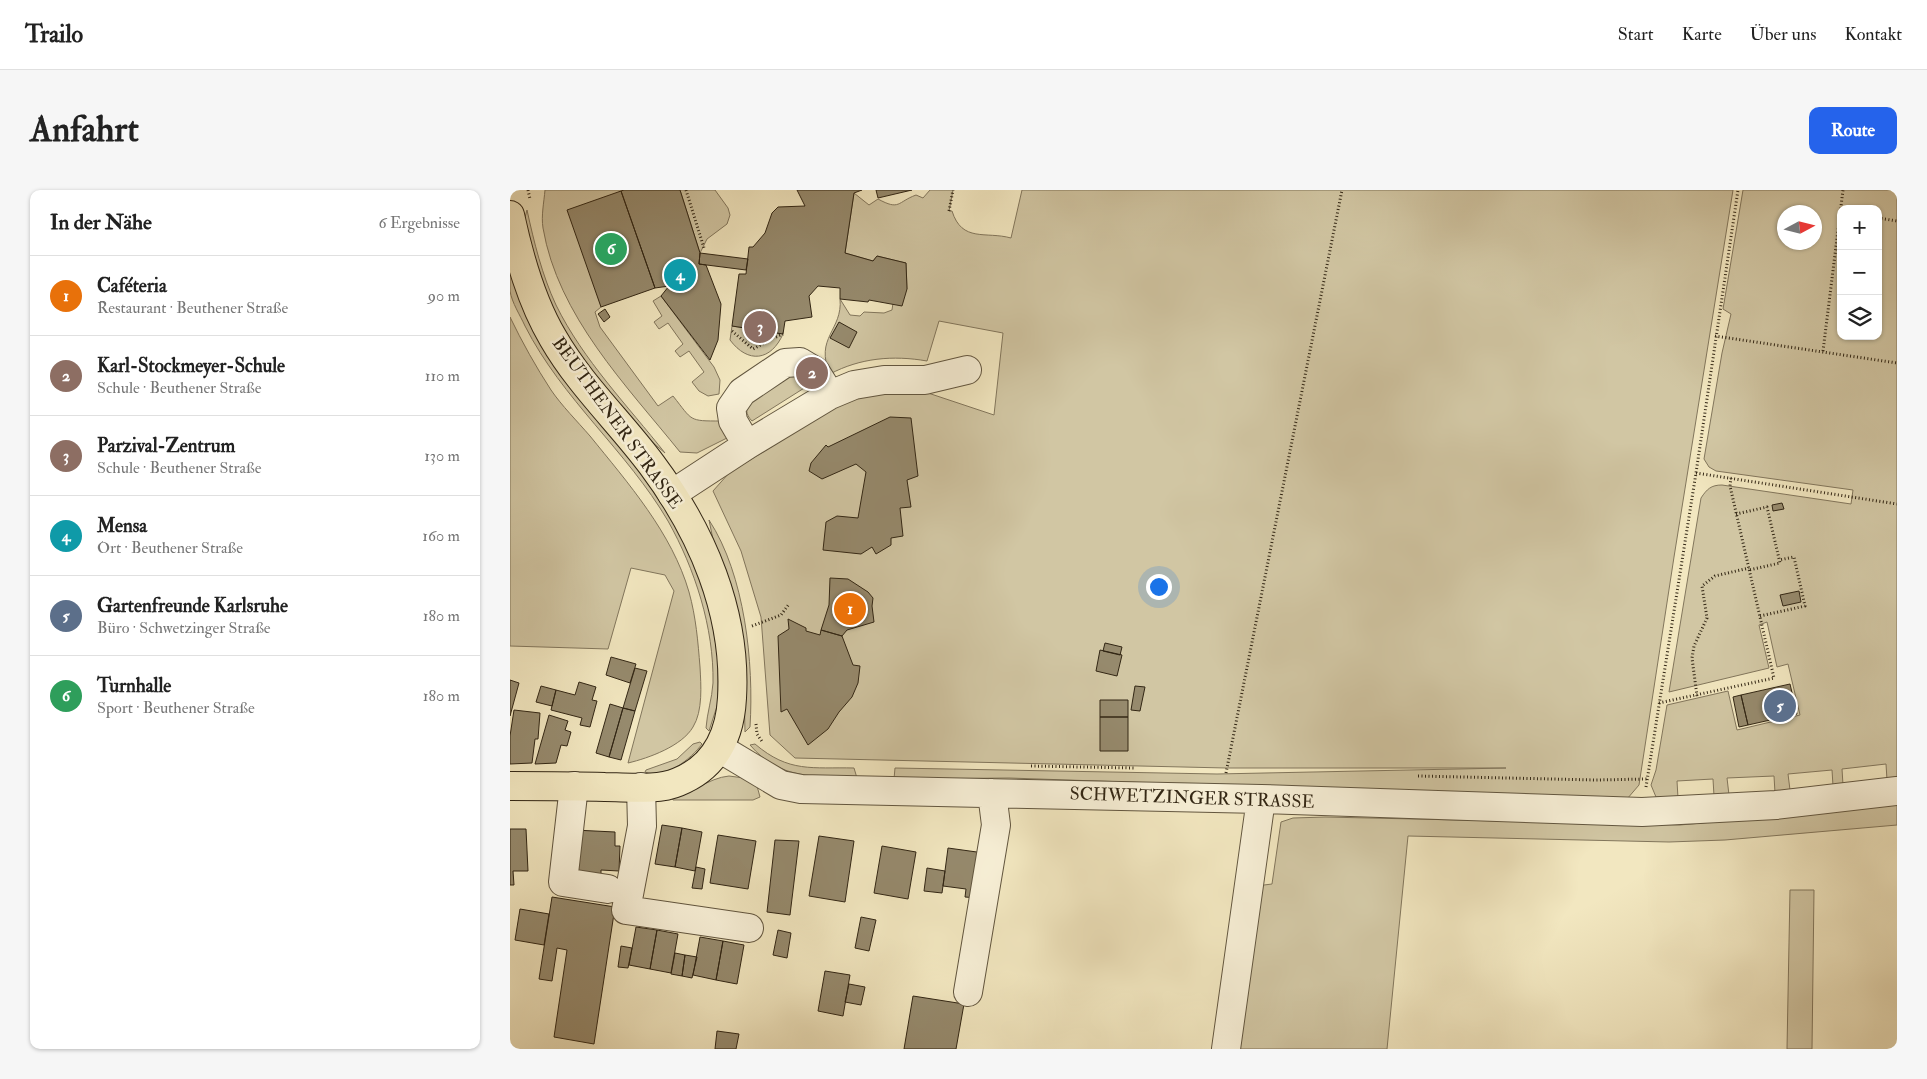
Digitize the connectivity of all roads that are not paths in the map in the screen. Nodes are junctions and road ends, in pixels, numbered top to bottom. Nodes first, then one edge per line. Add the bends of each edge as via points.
1 (510, 214) edge
2 (966, 370) dead end
3 (830, 395) junction
4 (747, 445) junction
5 (672, 494) junction
6 (719, 748) junction
7 (510, 786) edge
8 (574, 786) junction
9 (641, 787) junction
10 (1897, 791) edge
11 (992, 793) junction
12 (1261, 799) junction
13 (608, 889) dead end
14 (749, 928) dead end
15 (968, 992) dead end
16 (1226, 1049) edge

1 - 5 main road, BEUTHENER STRASSE via 525,273 553,338 574,371
2 - 3 street via 924,380 884,380
3 - 4 street
3 - 4 street via 815,371 800,362 785,363 742,392 732,408 733,421
4 - 5 street
5 - 6 main road, BEUTHENER STRASSE via 708,560 725,619 732,692 727,730
6 - 9 main road via 711,761 690,777 668,785
6 - 11 street, SCHWETZINGER STRASSE via 789,788
7 - 8 main road
8 - 9 main road
8 - 13 street via 563,882
9 - 14 street via 642,826 626,910
10 - 12 street, SCHWETZINGER STRASSE via 1776,805 1642,812
11 - 12 street, SCHWETZINGER STRASSE
11 - 15 street via 996,825
12 - 16 street

